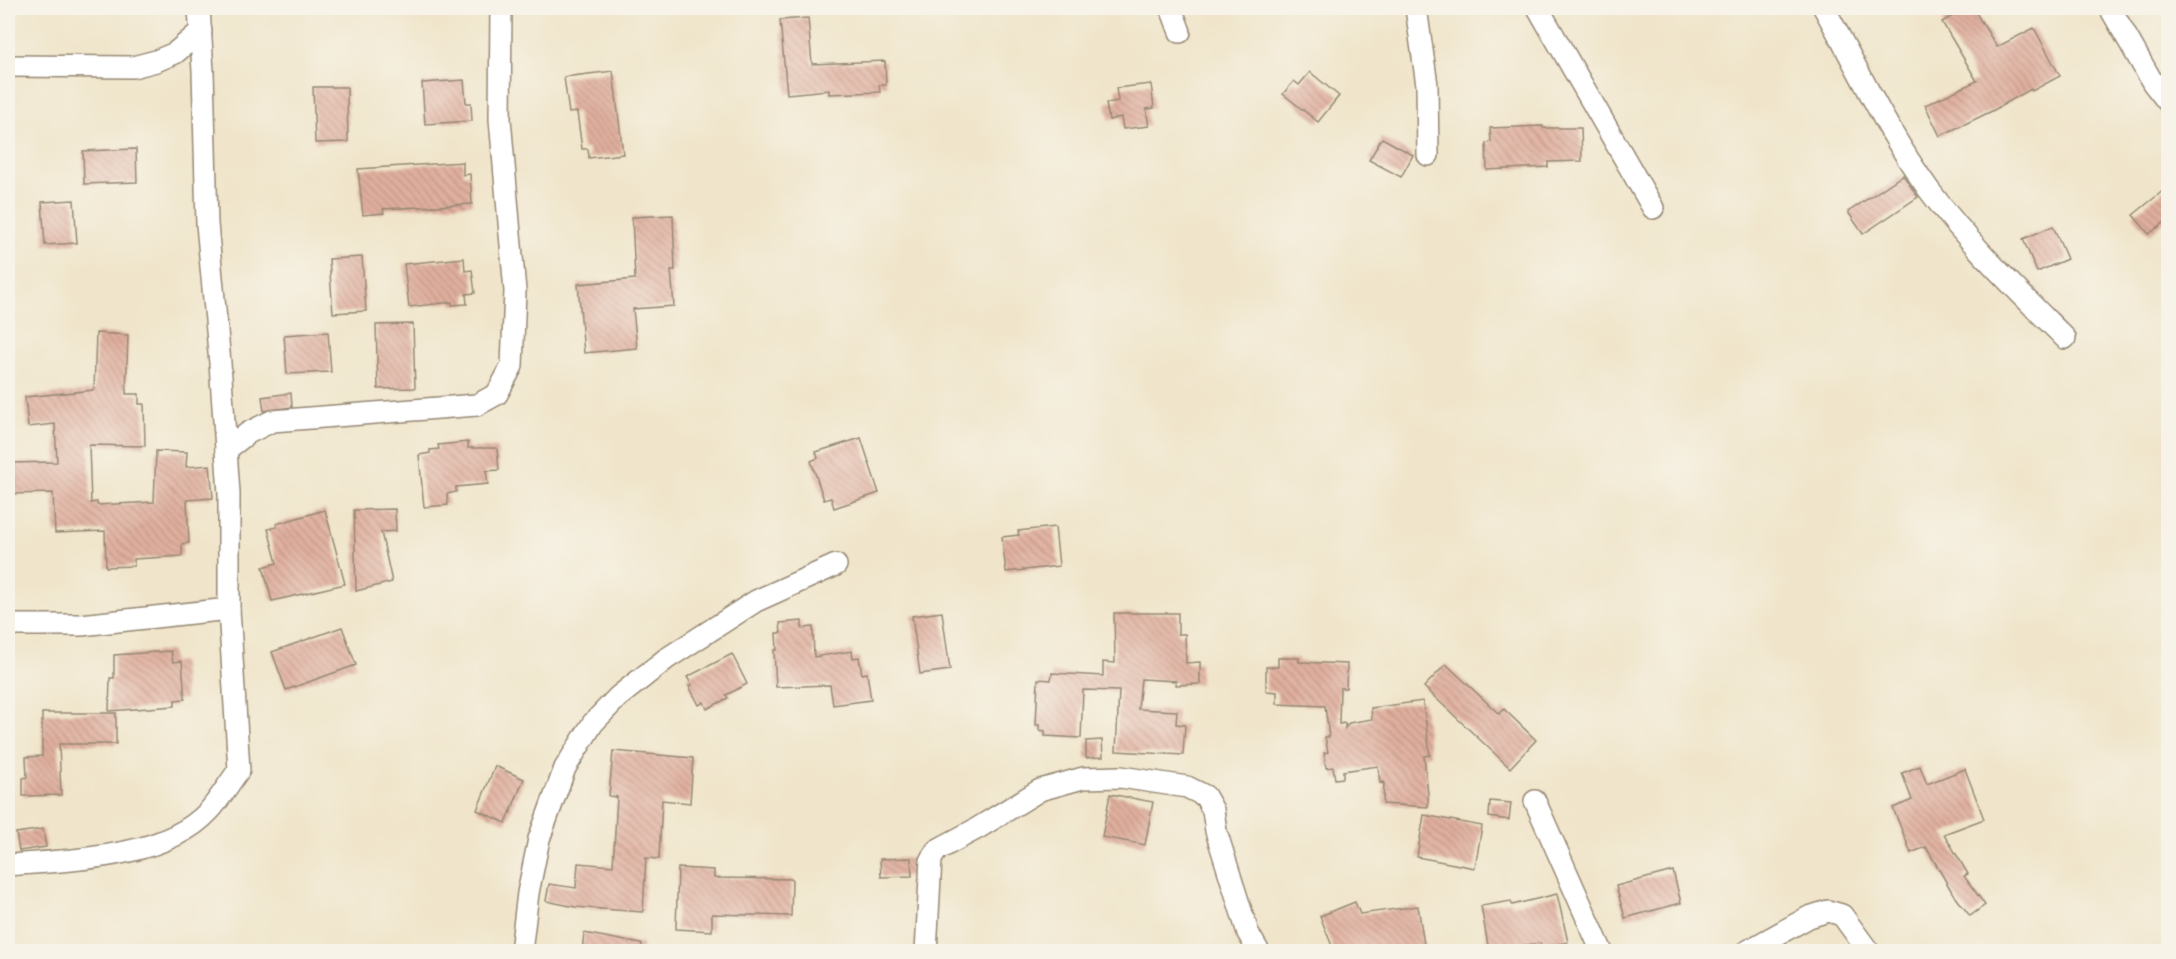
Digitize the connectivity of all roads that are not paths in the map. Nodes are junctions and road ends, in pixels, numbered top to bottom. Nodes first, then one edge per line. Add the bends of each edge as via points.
1 (199, 8) edge
2 (501, 8) edge
3 (1171, 8) edge
4 (1416, 8) edge
5 (1538, 8) edge
6 (1824, 8) edge
7 (2110, 8) edge
8 (201, 31) junction
9 (1180, 32) dead end
10 (8, 66) edge
11 (2169, 102) edge
12 (1428, 155) dead end
13 (1653, 207) dead end
14 (2065, 338) dead end
15 (226, 450) junction
16 (836, 565) dead end
17 (229, 609) junction
18 (8, 624) edge
19 (1535, 801) dead end
20 (8, 865) edge
21 (521, 951) edge
22 (926, 951) edge
23 (1259, 951) edge
24 (1602, 951) edge
25 (1746, 951) edge
26 (1869, 951) edge

1 - 8 street
2 - 15 street via 500,119 515,291 512,366 498,394 477,405 272,421
3 - 9 street
4 - 12 street via 1427,85
5 - 13 street
6 - 14 street via 1898,143 1930,191 1987,260
7 - 11 street via 2153,83
8 - 10 street via 175,53 133,67
8 - 15 street via 207,224
15 - 17 street
16 - 21 street via 756,601 666,659 618,697 593,723 565,768 539,839
17 - 18 street via 81,625
17 - 20 street via 239,770 208,812 173,838 133,852
19 - 24 street
22 - 23 street via 931,859 937,850 1040,790 1083,778 1121,777 1187,787 1205,796 1213,810 1248,933
25 - 26 street via 1828,911 1842,915

